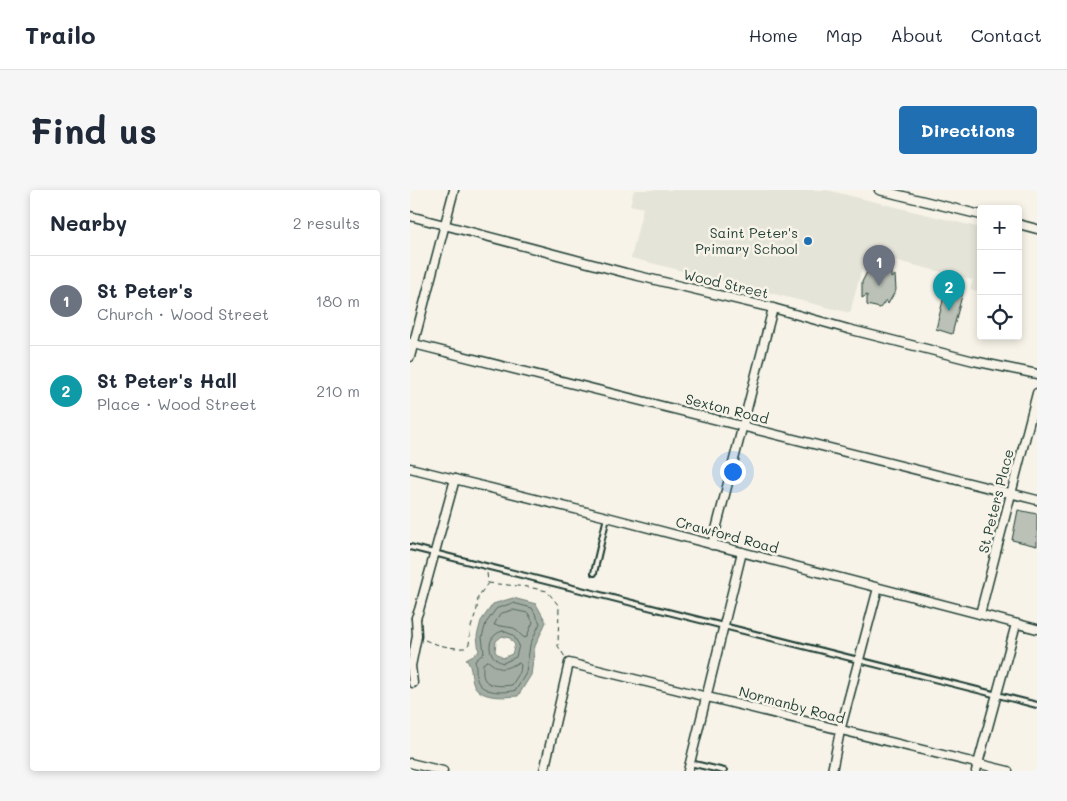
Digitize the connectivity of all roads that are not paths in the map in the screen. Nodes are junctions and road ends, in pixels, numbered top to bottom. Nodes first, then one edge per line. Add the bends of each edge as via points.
1 (454, 190) edge
2 (879, 190) edge
3 (917, 190) edge
4 (915, 199) junction
5 (977, 214) edge
6 (410, 216) edge
7 (445, 224) junction
8 (1022, 225) edge
9 (1037, 229) edge
10 (773, 308) junction
11 (412, 343) edge
12 (410, 357) edge
13 (1037, 374) edge
14 (1037, 394) edge
15 (744, 426) junction
16 (410, 468) edge
17 (455, 479) junction
18 (1012, 493) junction
19 (1037, 500) edge
20 (607, 517) junction
21 (712, 544) junction
22 (410, 547) edge
23 (742, 552) junction
24 (435, 553) junction
25 (594, 573) dead end
26 (878, 588) junction
27 (980, 614) junction
28 (413, 617) edge
29 (1016, 624) junction
30 (723, 626) junction
31 (1037, 629) edge
32 (860, 660) junction
33 (413, 683) dead end
34 (996, 695) junction
35 (707, 696) junction
36 (1037, 705) edge
37 (840, 731) junction
38 (410, 763) edge
39 (689, 767) edge
40 (977, 767) edge
41 (443, 771) edge
42 (544, 771) edge
43 (724, 771) edge
44 (832, 771) edge
45 (1008, 771) edge

1 - 7 street
2 - 4 street
3 - 4 street
4 - 5 street
6 - 7 street, Wood Street
7 - 10 street, Wood Street via 626,273
7 - 11 street
8 - 9 street
10 - 13 street, Wood Street via 857,332
10 - 15 street
11 - 12 street
11 - 15 street, Sexton Road
14 - 18 street, St Peters Place
15 - 18 street, Sexton Road
15 - 21 street
16 - 17 street, Crawford Road
17 - 20 street, Crawford Road
17 - 24 street
18 - 19 street, Sexton Road
18 - 27 street, St Peters Place
20 - 21 street, Crawford Road
20 - 25 lane
21 - 23 street, Crawford Road
22 - 24 lane
23 - 26 street, Crawford Road
23 - 30 street
24 - 28 street via 419,610
24 - 30 lane
26 - 27 street, Crawford Road
26 - 32 street
27 - 29 street, Crawford Road
28 - 33 street via 417,636 411,666
29 - 31 street, Crawford Road
29 - 34 street
30 - 32 lane
30 - 35 street
32 - 34 lane
32 - 37 street
34 - 36 lane
34 - 40 street
35 - 37 street, Normanby Road
35 - 39 street
35 - 42 street, Normanby Road via 569,663
37 - 40 street, Normanby Road
37 - 44 street
38 - 41 street
39 - 43 lane
40 - 45 street, Normanby Road

